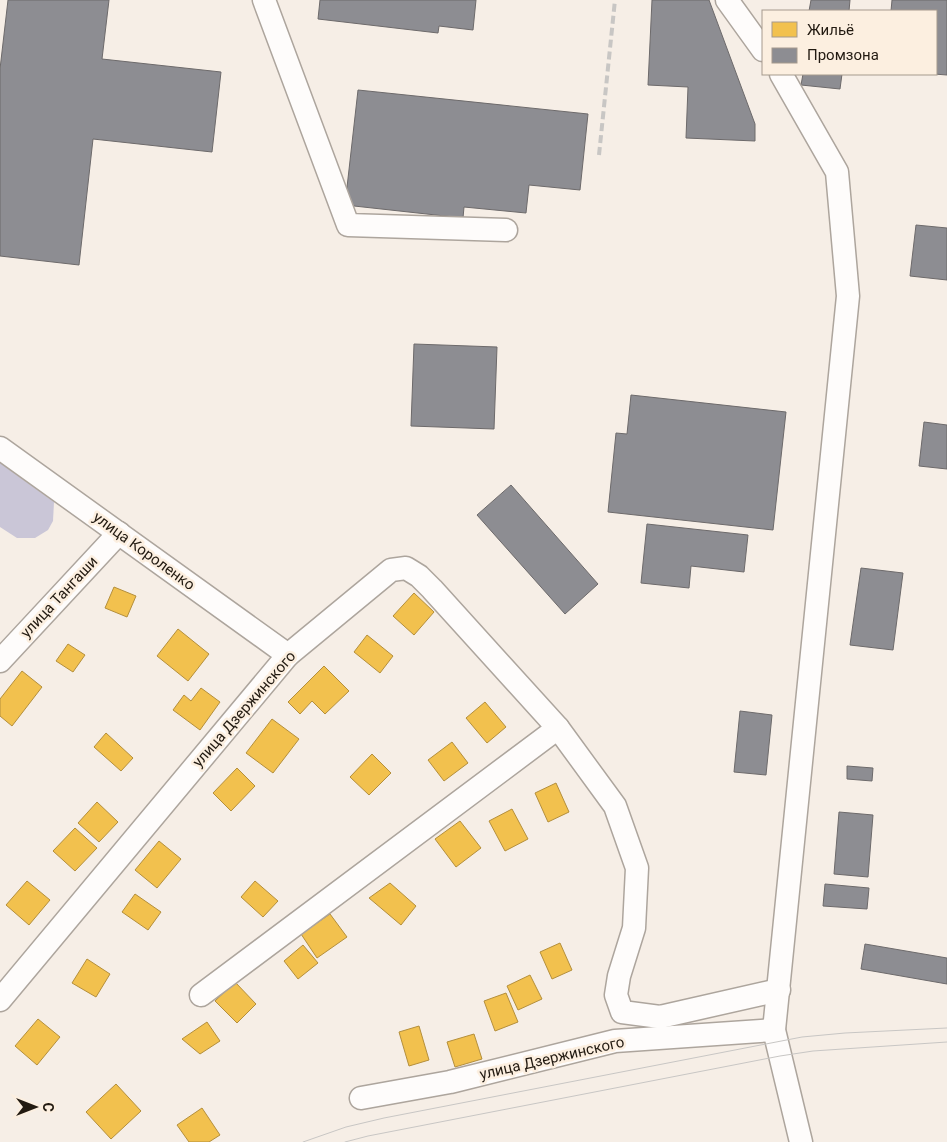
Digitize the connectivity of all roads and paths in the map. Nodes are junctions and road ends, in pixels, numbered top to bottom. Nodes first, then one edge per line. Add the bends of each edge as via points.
1 (264, 0) edge
2 (727, 0) edge
3 (762, 49) edge
4 (782, 75) edge
5 (506, 230) dead end
6 (0, 448) edge
7 (119, 533) junction
8 (2, 654) edge
9 (288, 655) junction
10 (558, 728) junction
11 (779, 990) junction
12 (201, 994) dead end
13 (0, 1000) edge
14 (774, 1030) junction
15 (361, 1098) dead end
16 (801, 1142) edge

1 - 5 street via 348,225
2 - 3 street
4 - 11 street via 837,172 848,296
6 - 7 street, улица Короленко
7 - 8 street, улица Тангаши
7 - 9 street, улица Короленко
9 - 10 street, улица Дзержинского via 391,570 406,568 432,589
9 - 13 street, улица Дзержинского
10 - 11 street, улица Дзержинского via 614,806 637,868 634,928 616,995 622,1012 660,1017
10 - 12 street
11 - 14 street
14 - 15 street, улица Дзержинского via 615,1041 450,1082
14 - 16 street

